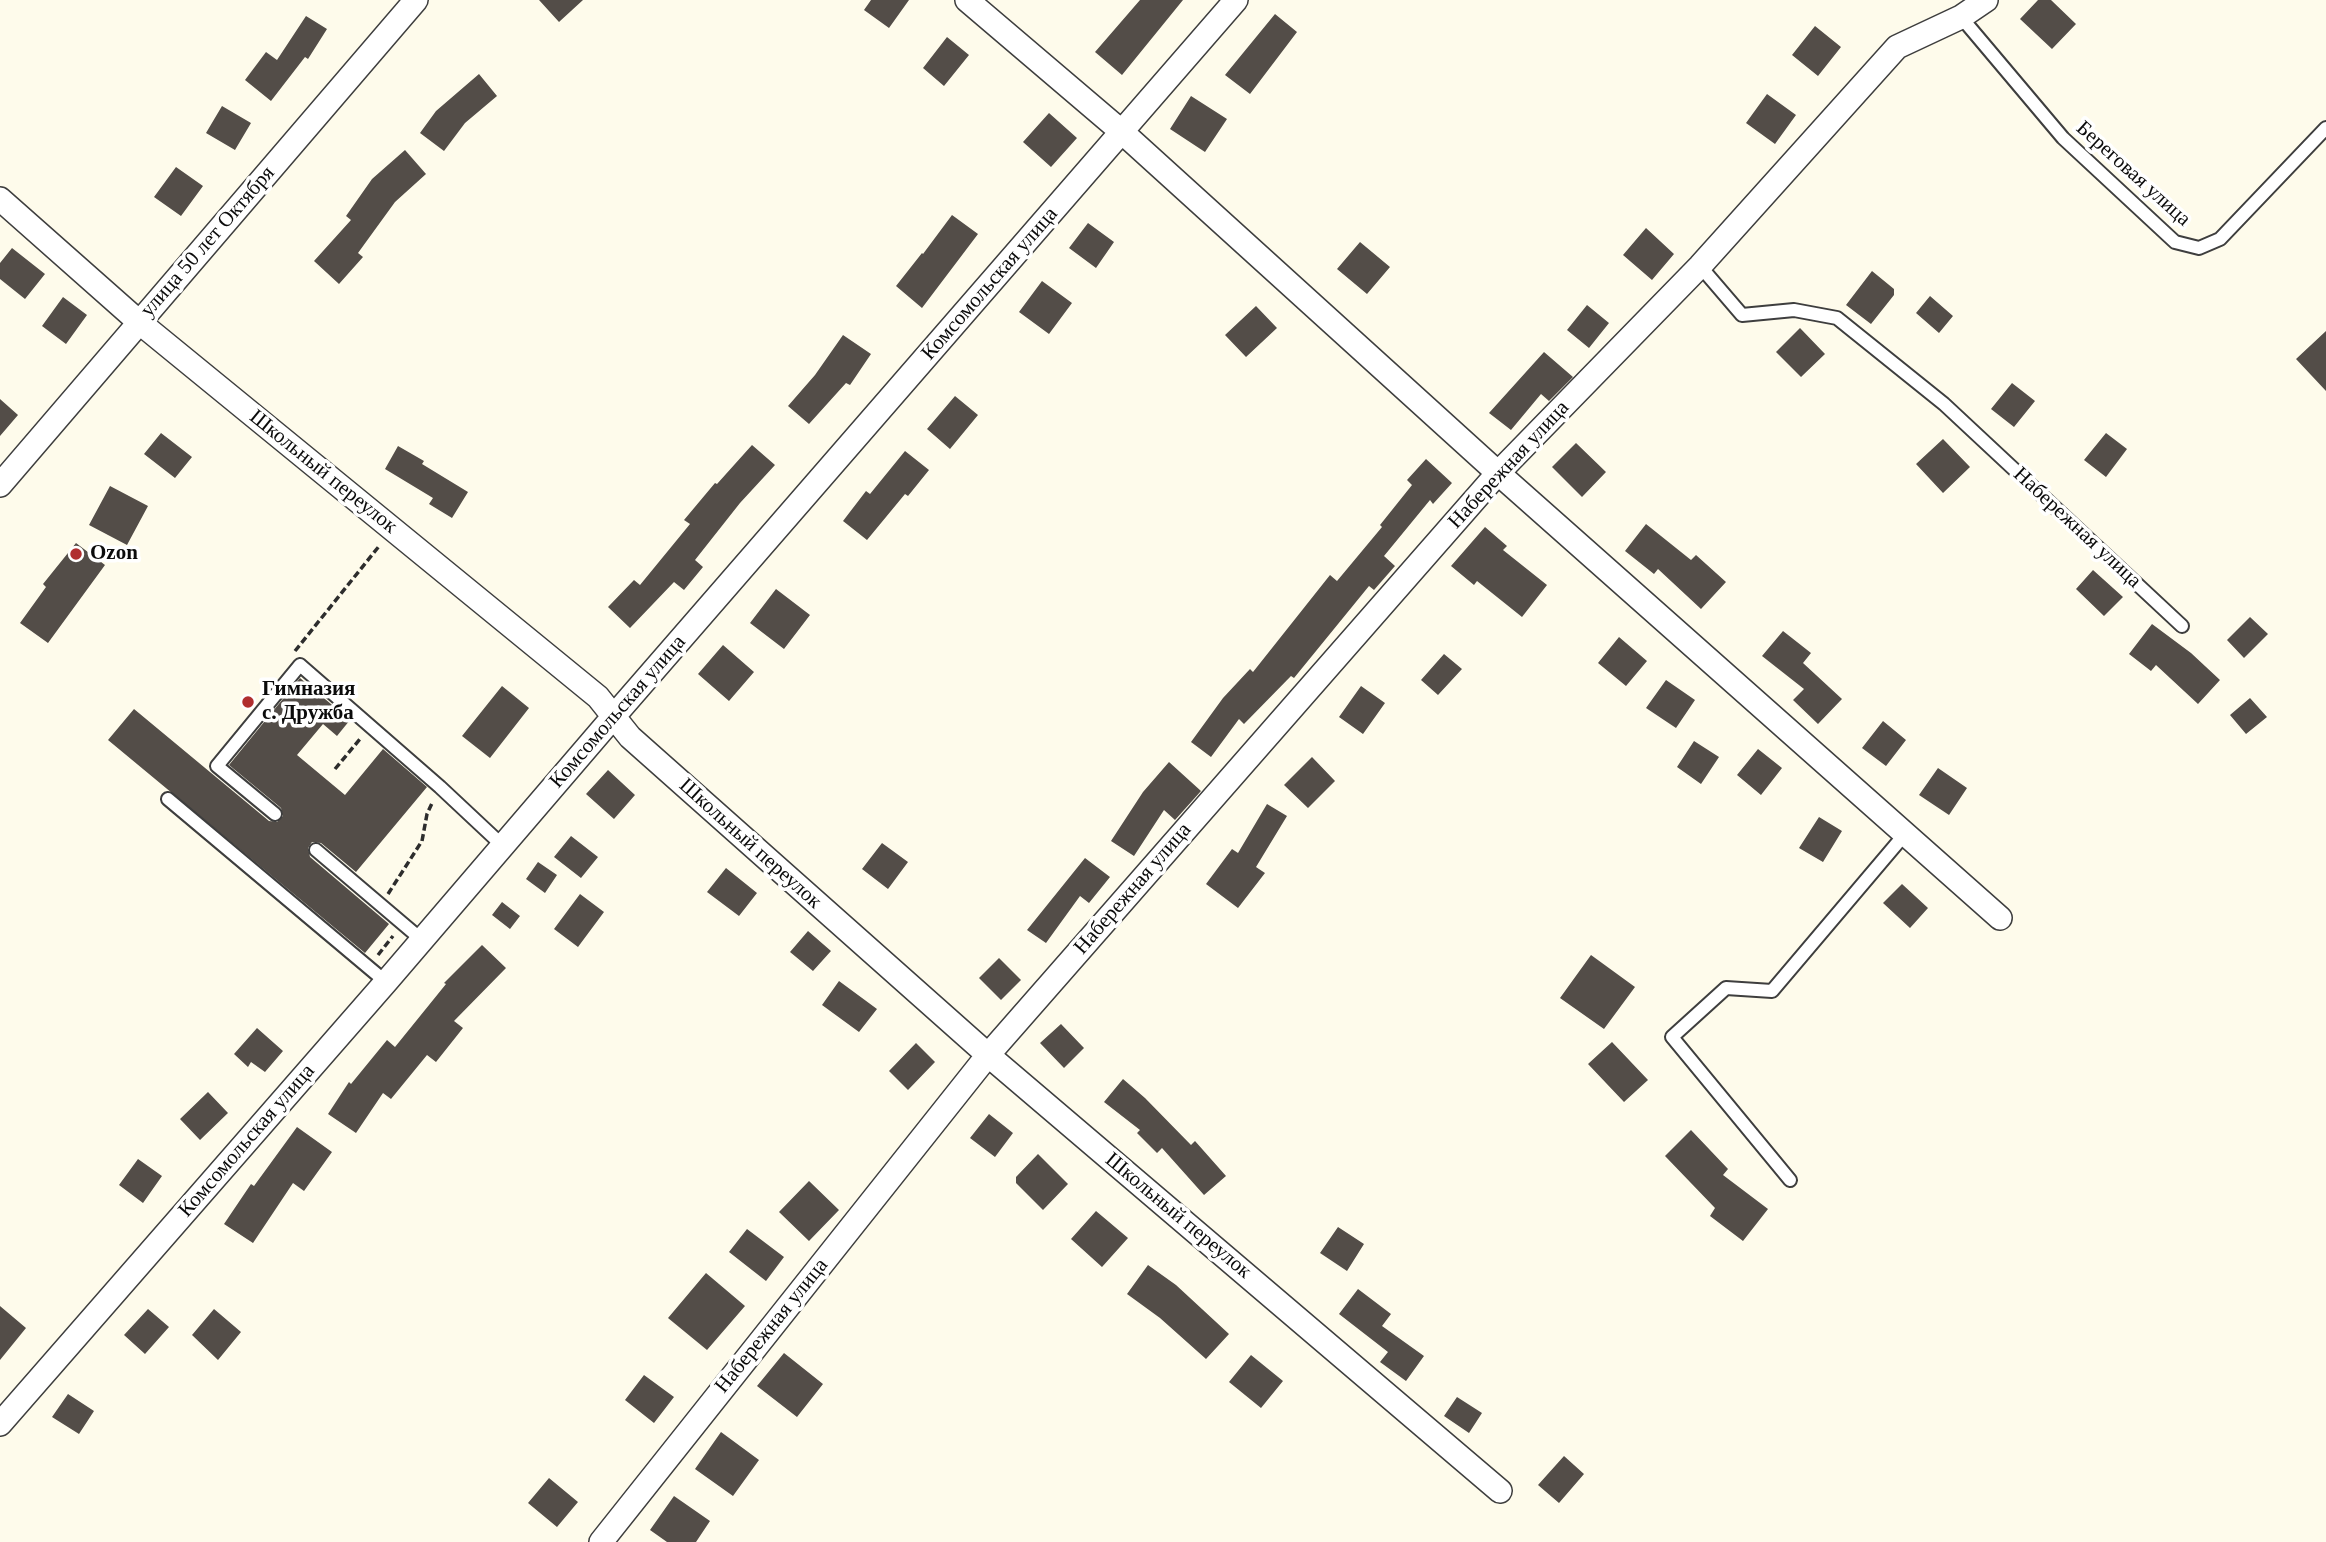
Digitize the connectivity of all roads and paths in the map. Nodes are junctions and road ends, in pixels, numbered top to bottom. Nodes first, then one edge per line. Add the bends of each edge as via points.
1 (416, 0) edge
2 (967, 0) edge
3 (1236, 0) edge
4 (1986, 0) edge
5 (1961, 17) junction
6 (2326, 128) edge
7 (1122, 132) junction
8 (0, 199) edge
9 (1700, 266) junction
10 (139, 322) junction
11 (1498, 473) junction
12 (0, 485) edge
13 (387, 536) dead end
14 (2182, 626) dead end
15 (300, 665) junction
16 (614, 716) junction
17 (371, 727) junction
18 (335, 769) dead end
19 (440, 787) junction
20 (168, 799) dead end
21 (275, 814) dead end
22 (1905, 834) junction
23 (503, 846) junction
24 (316, 850) dead end
25 (380, 904) junction
26 (2000, 918) dead end
27 (404, 924) junction
28 (422, 940) junction
29 (368, 966) junction
30 (386, 982) junction
31 (988, 1055) junction
32 (1790, 1180) dead end
33 (0, 1424) edge
34 (1500, 1491) dead end
35 (601, 1542) edge

1 - 10 street, улица 50 лет Октября
2 - 7 street
3 - 7 street, Комсомольская улица
4 - 5 street, Набережная улица
5 - 6 lane, Береговая улица via 2063,138 2175,242 2199,247 2220,239
5 - 9 street, Набережная улица via 1897,47
7 - 11 street
7 - 16 street, Комсомольская улица
8 - 10 street, Школьный переулок
9 - 11 street, Набережная улица
9 - 14 lane, Набережная улица via 1742,315 1794,310 1837,318 1944,404
10 - 12 street, улица 50 лет Октября
10 - 16 street, Школьный переулок via 598,697
11 - 22 street
11 - 31 street, Набережная улица
13 - 15 path via 290,657
15 - 17 lane
15 - 21 lane via 217,766
16 - 23 street, Комсомольская улица
16 - 31 street, Школьный переулок via 630,737
17 - 18 path
17 - 19 lane
19 - 23 lane
19 - 25 path via 427,814 422,841
20 - 29 lane
22 - 26 street
22 - 32 lane via 1772,991 1726,988 1672,1037
23 - 28 street, Комсомольская улица
24 - 25 lane
25 - 27 lane
27 - 28 lane
27 - 29 path
28 - 30 street, Комсомольская улица
29 - 30 lane
30 - 33 street, Комсомольская улица
31 - 34 street, Школьный переулок
31 - 35 street, Набережная улица

